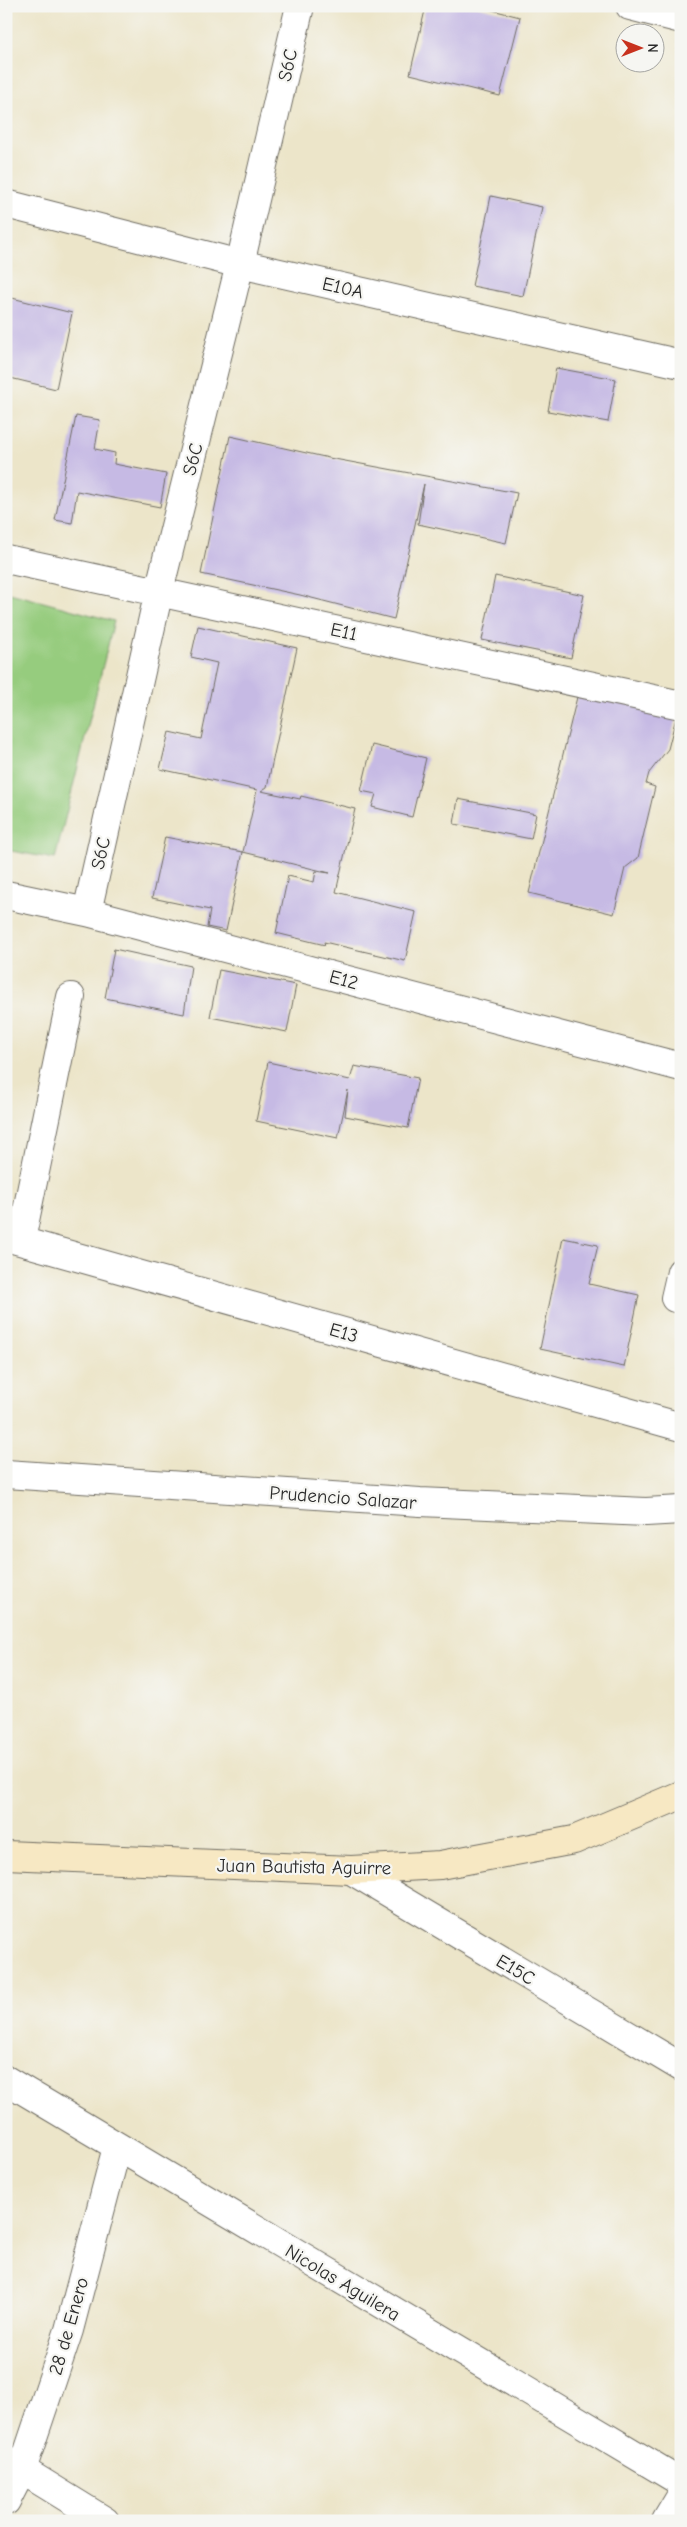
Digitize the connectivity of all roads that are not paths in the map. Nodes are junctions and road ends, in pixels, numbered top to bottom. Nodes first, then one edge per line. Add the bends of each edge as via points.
1 (300, 6) edge
2 (630, 6) edge
3 (681, 19) edge
4 (6, 204) edge
5 (240, 264) junction
6 (681, 364) edge
7 (6, 559) edge
8 (159, 591) junction
9 (681, 705) edge
10 (6, 895) edge
11 (87, 912) junction
12 (70, 997) dead end
13 (681, 1067) edge
14 (13, 1239) edge
15 (681, 1427) edge
16 (6, 1474) edge
17 (681, 1510) edge
18 (681, 1796) edge
19 (6, 1855) edge
20 (351, 1870) junction
21 (681, 2068) edge
22 (6, 2080) edge
23 (117, 2147) junction
24 (14, 2465) edge
25 (681, 2482) edge
26 (681, 2496) edge
27 (6, 2501) edge
28 (105, 2521) edge
29 (666, 2521) edge

1 - 5 street, S6C
2 - 3 street
4 - 5 street, E10A
5 - 6 street, E10A
5 - 8 street, S6C
7 - 8 street, E11
8 - 9 street, E11
8 - 11 street, S6C
10 - 11 street, E12
11 - 13 street, E12
12 - 14 street
14 - 15 street, E13
16 - 17 street, Prudencio Salazar via 420,1502 646,1512
18 - 20 main road, Juan Bautista Aguirre via 574,1840 440,1865
19 - 20 main road, Juan Bautista Aguirre
20 - 21 street, E15C
22 - 23 street, Nicolas Aguilera
23 - 24 street, 28 de Enero via 69,2330
23 - 25 street, Nicolas Aguilera
24 - 27 street, 28 de Enero
24 - 28 street
26 - 29 street

